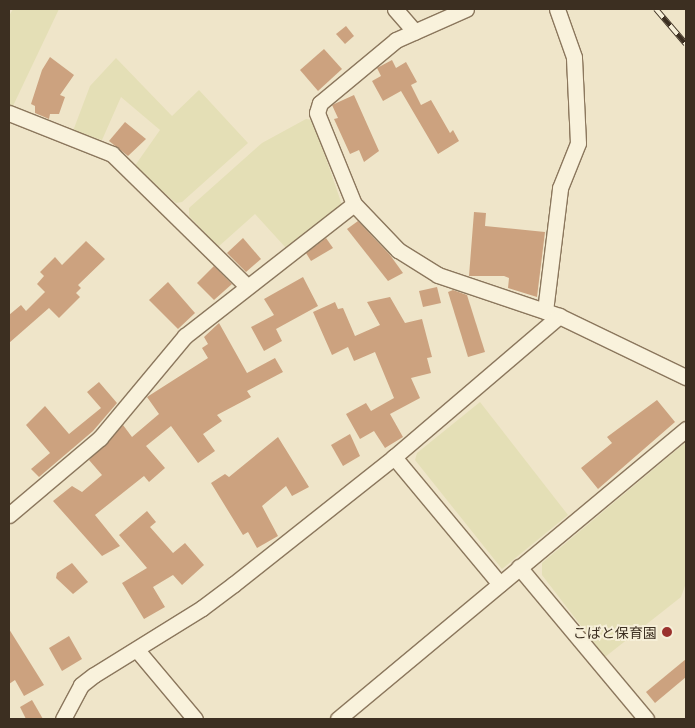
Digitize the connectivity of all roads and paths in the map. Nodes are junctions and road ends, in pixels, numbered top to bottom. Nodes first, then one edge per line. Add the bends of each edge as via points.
1 (395, 9) edge
2 (466, 9) edge
3 (557, 9) edge
4 (415, 32) junction
5 (9, 113) edge
6 (354, 204) junction
7 (248, 286) junction
8 (552, 313) junction
9 (686, 377) edge
10 (686, 429) edge
11 (394, 457) junction
12 (10, 511) edge
13 (519, 568) junction
14 (500, 584) junction
15 (137, 650) junction
16 (63, 719) edge
17 (195, 719) edge
18 (338, 719) edge
19 (646, 719) edge

1 - 4 street
2 - 4 street
3 - 8 street via 574,57 578,143 560,188
4 - 6 street via 396,40 320,103 318,113
5 - 7 street via 112,154
6 - 7 street
6 - 8 street via 398,250 438,275
7 - 12 street via 185,336 100,438
8 - 9 street
8 - 11 street
10 - 13 street
11 - 14 street
11 - 15 street via 202,608
13 - 14 street
13 - 19 street
14 - 18 street
15 - 16 street via 81,686
15 - 17 street

